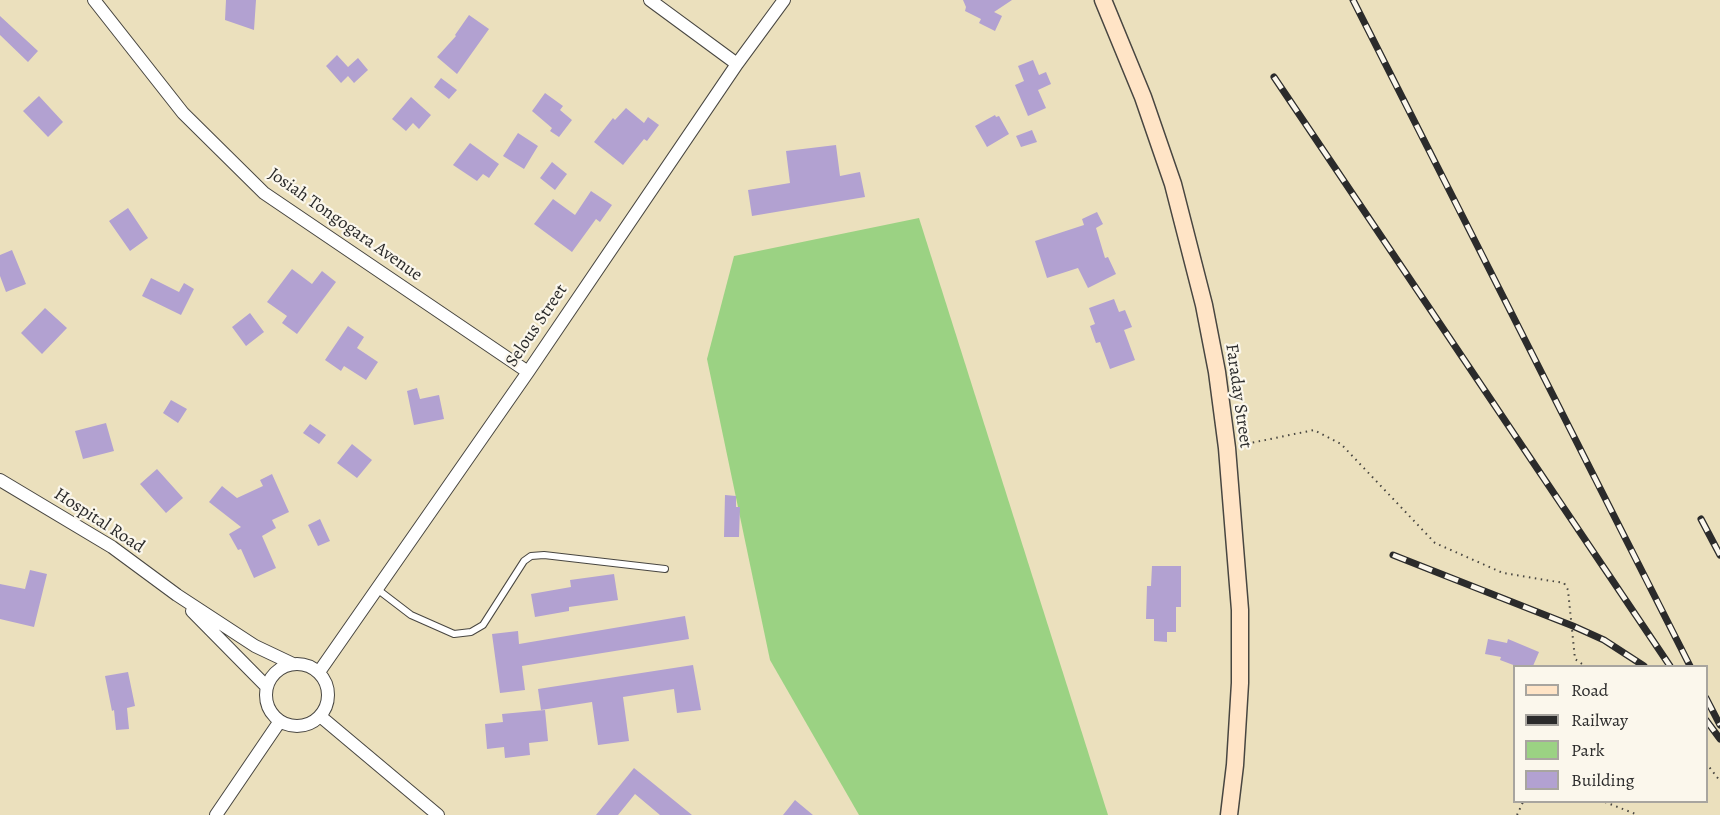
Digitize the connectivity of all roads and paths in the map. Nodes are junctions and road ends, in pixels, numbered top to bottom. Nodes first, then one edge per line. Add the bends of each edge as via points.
1 (94, 0) edge
2 (650, 0) edge
3 (784, 0) edge
4 (1102, 0) edge
5 (737, 64) junction
6 (528, 372) junction
7 (1227, 448) junction
8 (0, 480) edge
9 (665, 569) dead end
10 (377, 589) junction
11 (177, 595) junction
12 (293, 664) junction
13 (1584, 665) edge
14 (319, 672) junction
15 (267, 687) junction
16 (320, 716) junction
17 (280, 721) junction
18 (1708, 764) edge
19 (1720, 780) edge
20 (1610, 803) edge
21 (216, 815) edge
22 (438, 815) edge
23 (1229, 815) edge
24 (1638, 815) edge

1 - 6 street, Josiah Tongogara Avenue via 183,113 264,193
2 - 5 street
3 - 5 street, Selous Street
4 - 7 street, Faraday Street via 1143,97 1173,184 1204,305
5 - 6 street, Selous Street
6 - 10 street, Selous Street
7 - 13 path via 1314,430 1341,444 1435,543 1503,573 1564,583 1575,659
7 - 23 street, Faraday Street via 1240,621 1239,695
8 - 11 street, Hospital Road via 112,547
9 - 10 lane via 531,556 483,625 471,632 454,633 411,615
10 - 14 street, Selous Street
11 - 12 street via 255,646
11 - 15 street
12 - 14 street via 310,666
12 - 15 street via 279,669
14 - 16 street via 328,689 326,708
15 - 17 street via 269,708
16 - 17 street via 303,726
16 - 22 street
17 - 21 street
18 - 19 path
20 - 24 path

